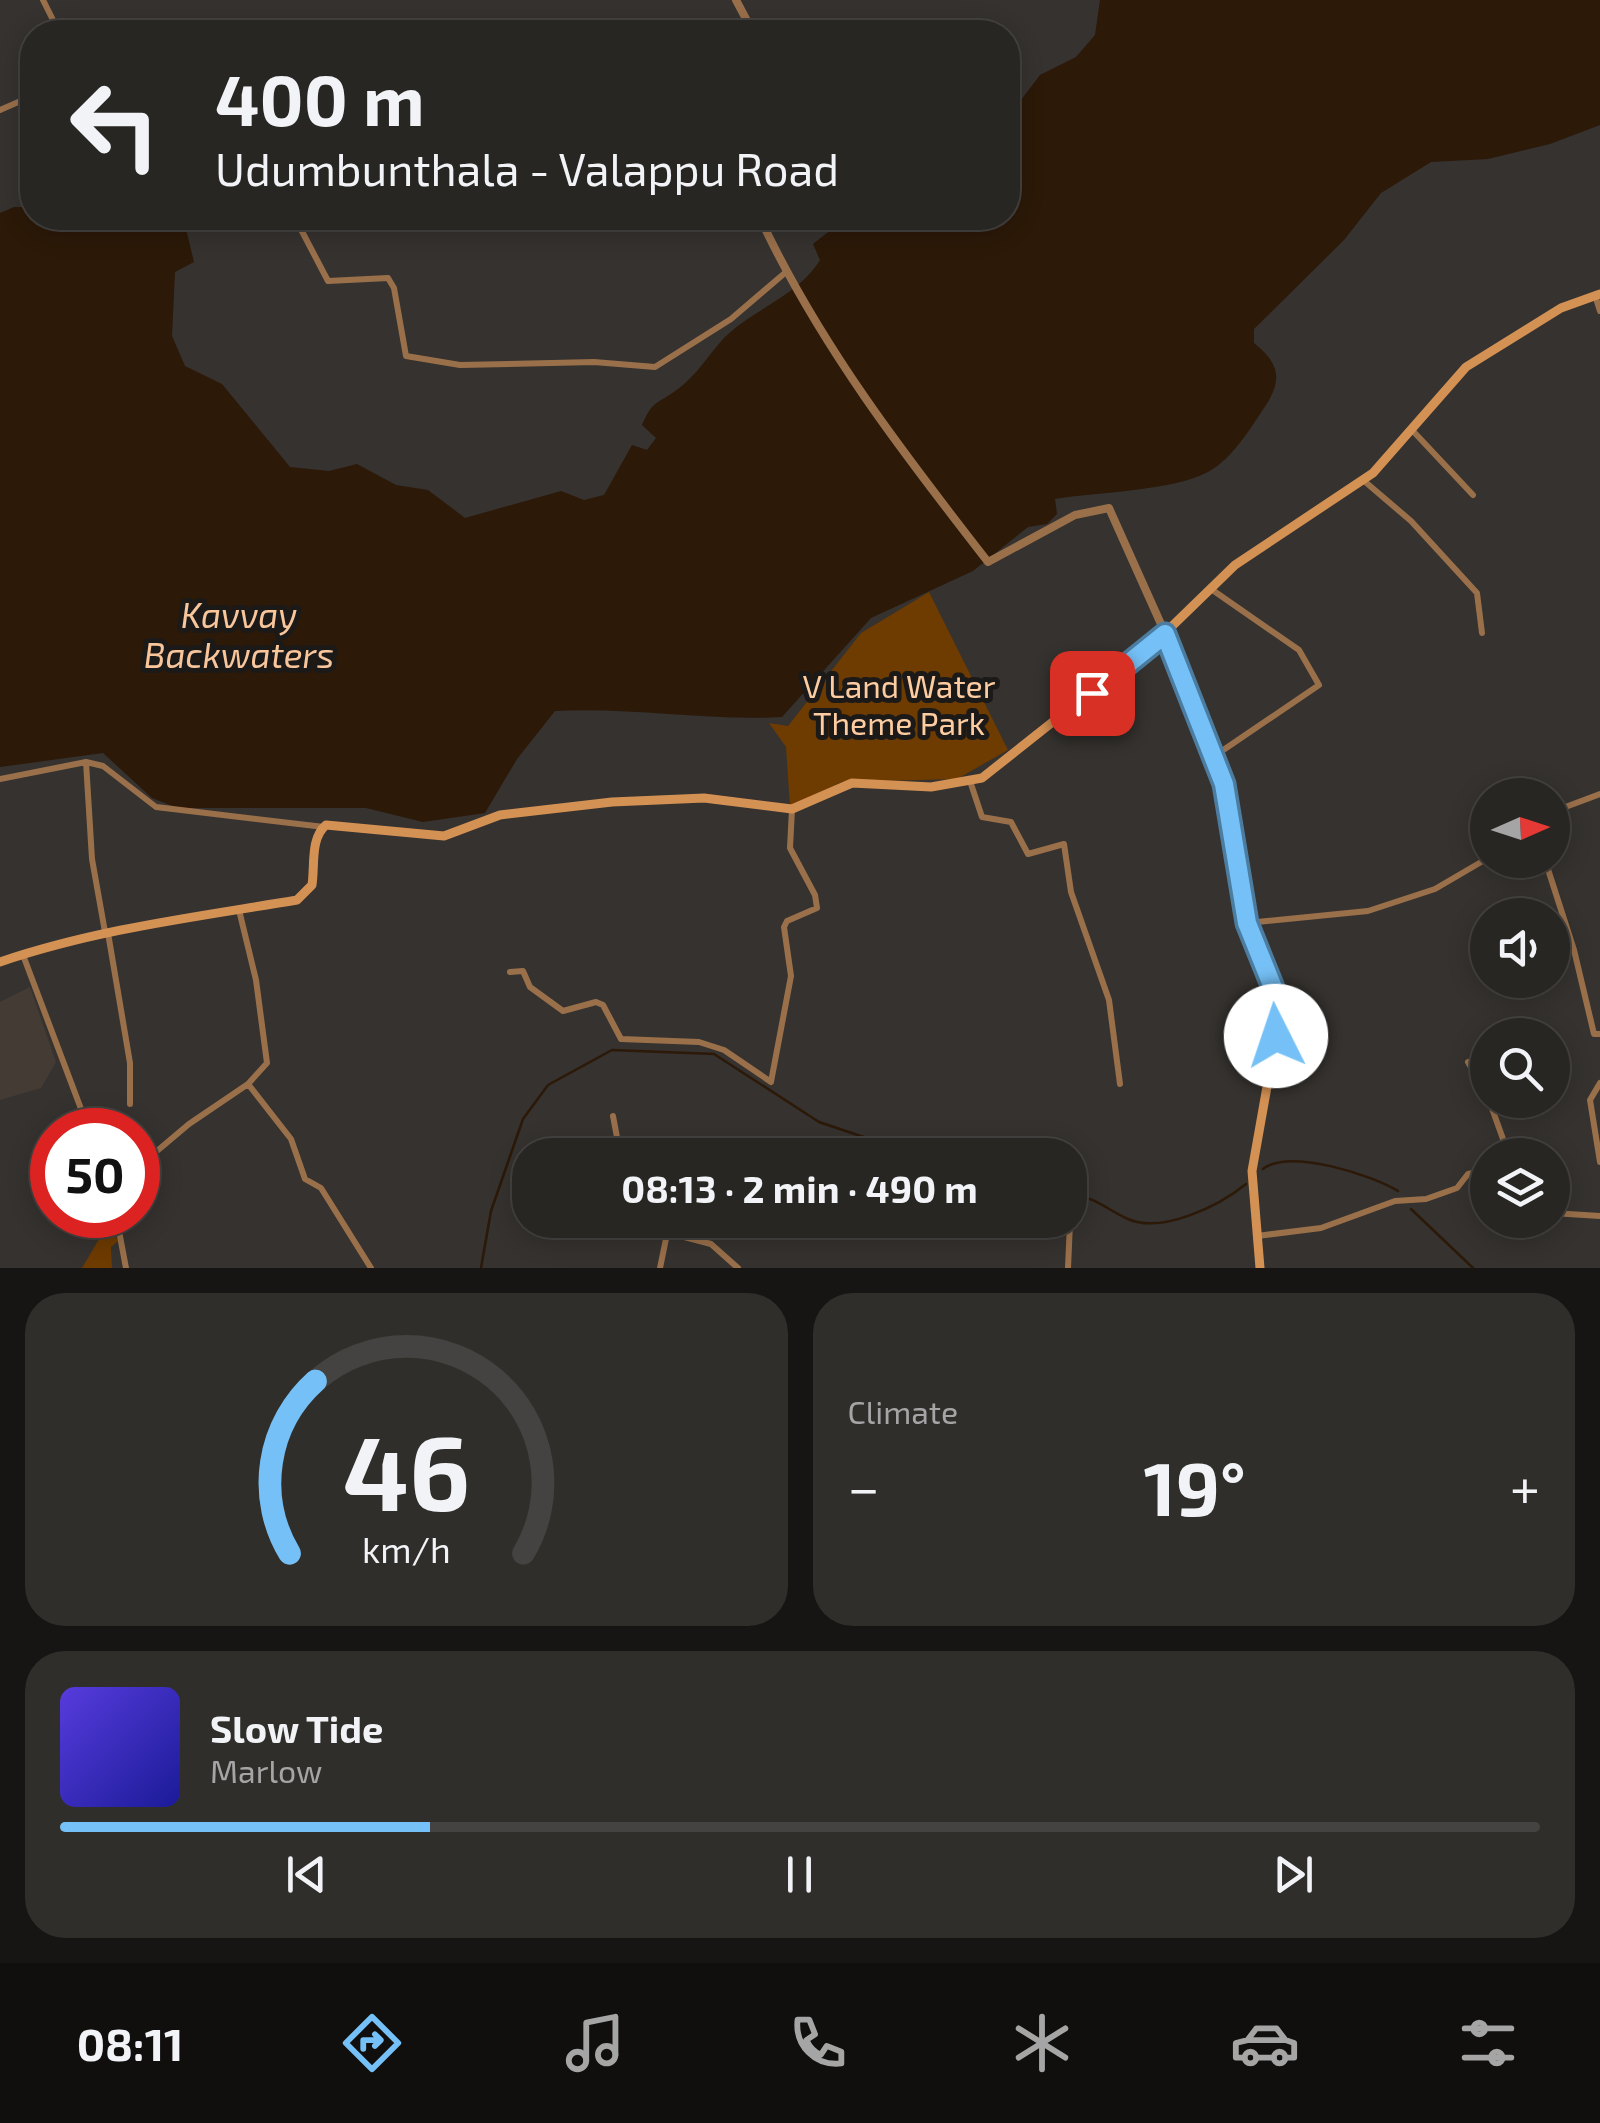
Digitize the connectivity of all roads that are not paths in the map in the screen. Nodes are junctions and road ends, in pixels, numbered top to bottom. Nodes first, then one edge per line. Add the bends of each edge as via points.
1 (301, 230) edge
2 (766, 230) edge
3 (786, 272) junction
4 (1598, 295) edge
5 (1600, 311) edge
6 (1412, 430) junction
7 (1362, 480) junction
8 (1473, 495) dead end
9 (1210, 588) junction
10 (1482, 632) dead end
11 (1165, 634) junction
12 (1213, 757) junction
13 (86, 762) junction
14 (0, 779) edge
15 (970, 781) junction
16 (1600, 794) edge
17 (1570, 805) edge
18 (792, 809) junction
19 (324, 827) junction
20 (1470, 869) edge
21 (1551, 878) edge
22 (238, 910) junction
23 (1247, 923) junction
24 (106, 932) junction
25 (22, 955) junction
26 (0, 962) edge
27 (510, 972) dead end
28 (1600, 1034) edge
29 (1468, 1062) dead end
30 (1470, 1066) edge
31 (248, 1084) junction
32 (1120, 1084) dead end
33 (1600, 1084) edge
34 (130, 1104) dead end
35 (81, 1108) edge
36 (613, 1116) dead end
37 (617, 1138) edge
38 (160, 1148) edge
39 (1600, 1162) edge
40 (1470, 1174) edge
41 (1570, 1214) edge
42 (1600, 1216) edge
43 (1256, 1236) junction
44 (120, 1238) edge
45 (667, 1238) edge
46 (688, 1238) edge
47 (1069, 1238) edge
48 (126, 1268) edge
49 (372, 1268) edge
50 (660, 1268) edge
51 (738, 1268) edge
52 (1068, 1268) edge
53 (1260, 1268) edge

1 - 3 street via 328,281 388,278 406,356 439,364 655,366 731,319
2 - 3 street
3 - 11 street via 890,436 988,562 1075,515 1114,511
4 - 5 street
4 - 6 main road via 1562,308 1466,368
6 - 7 main road
6 - 8 street
7 - 9 main road
7 - 10 street via 1412,520 1477,593
9 - 11 main road
9 - 12 street via 1299,650 1319,685
11 - 12 main road
11 - 15 main road via 1005,764
12 - 23 main road via 1230,813
13 - 14 street
13 - 19 street via 103,766 156,807
13 - 24 street via 86,807
15 - 18 main road via 931,787 852,784
15 - 32 street via 982,818 1012,822 1028,854 1064,844 1087,946 1109,1000
16 - 17 street
18 - 19 main road via 652,799 500,815 444,836
18 - 27 street via 790,848 816,908 784,927 791,976 772,1082 699,1042 620,1038 603,1005 564,1011 530,987 523,971
19 - 22 main road via 307,894
20 - 23 street via 1435,889 1368,911
21 - 28 street via 1594,1034
22 - 24 main road
22 - 31 street via 256,980 266,1063
23 - 43 main road via 1277,1008 1252,1171
24 - 25 main road
24 - 34 street via 130,1063
25 - 26 main road
25 - 35 street
29 - 30 street
31 - 38 street
31 - 49 street via 291,1139 305,1179 321,1188
33 - 39 street via 1590,1100
36 - 37 street
40 - 43 street via 1457,1188 1426,1199 1395,1201 1321,1228
41 - 42 street
43 - 53 main road
44 - 48 street
45 - 50 street
46 - 51 street via 711,1244
47 - 52 street

